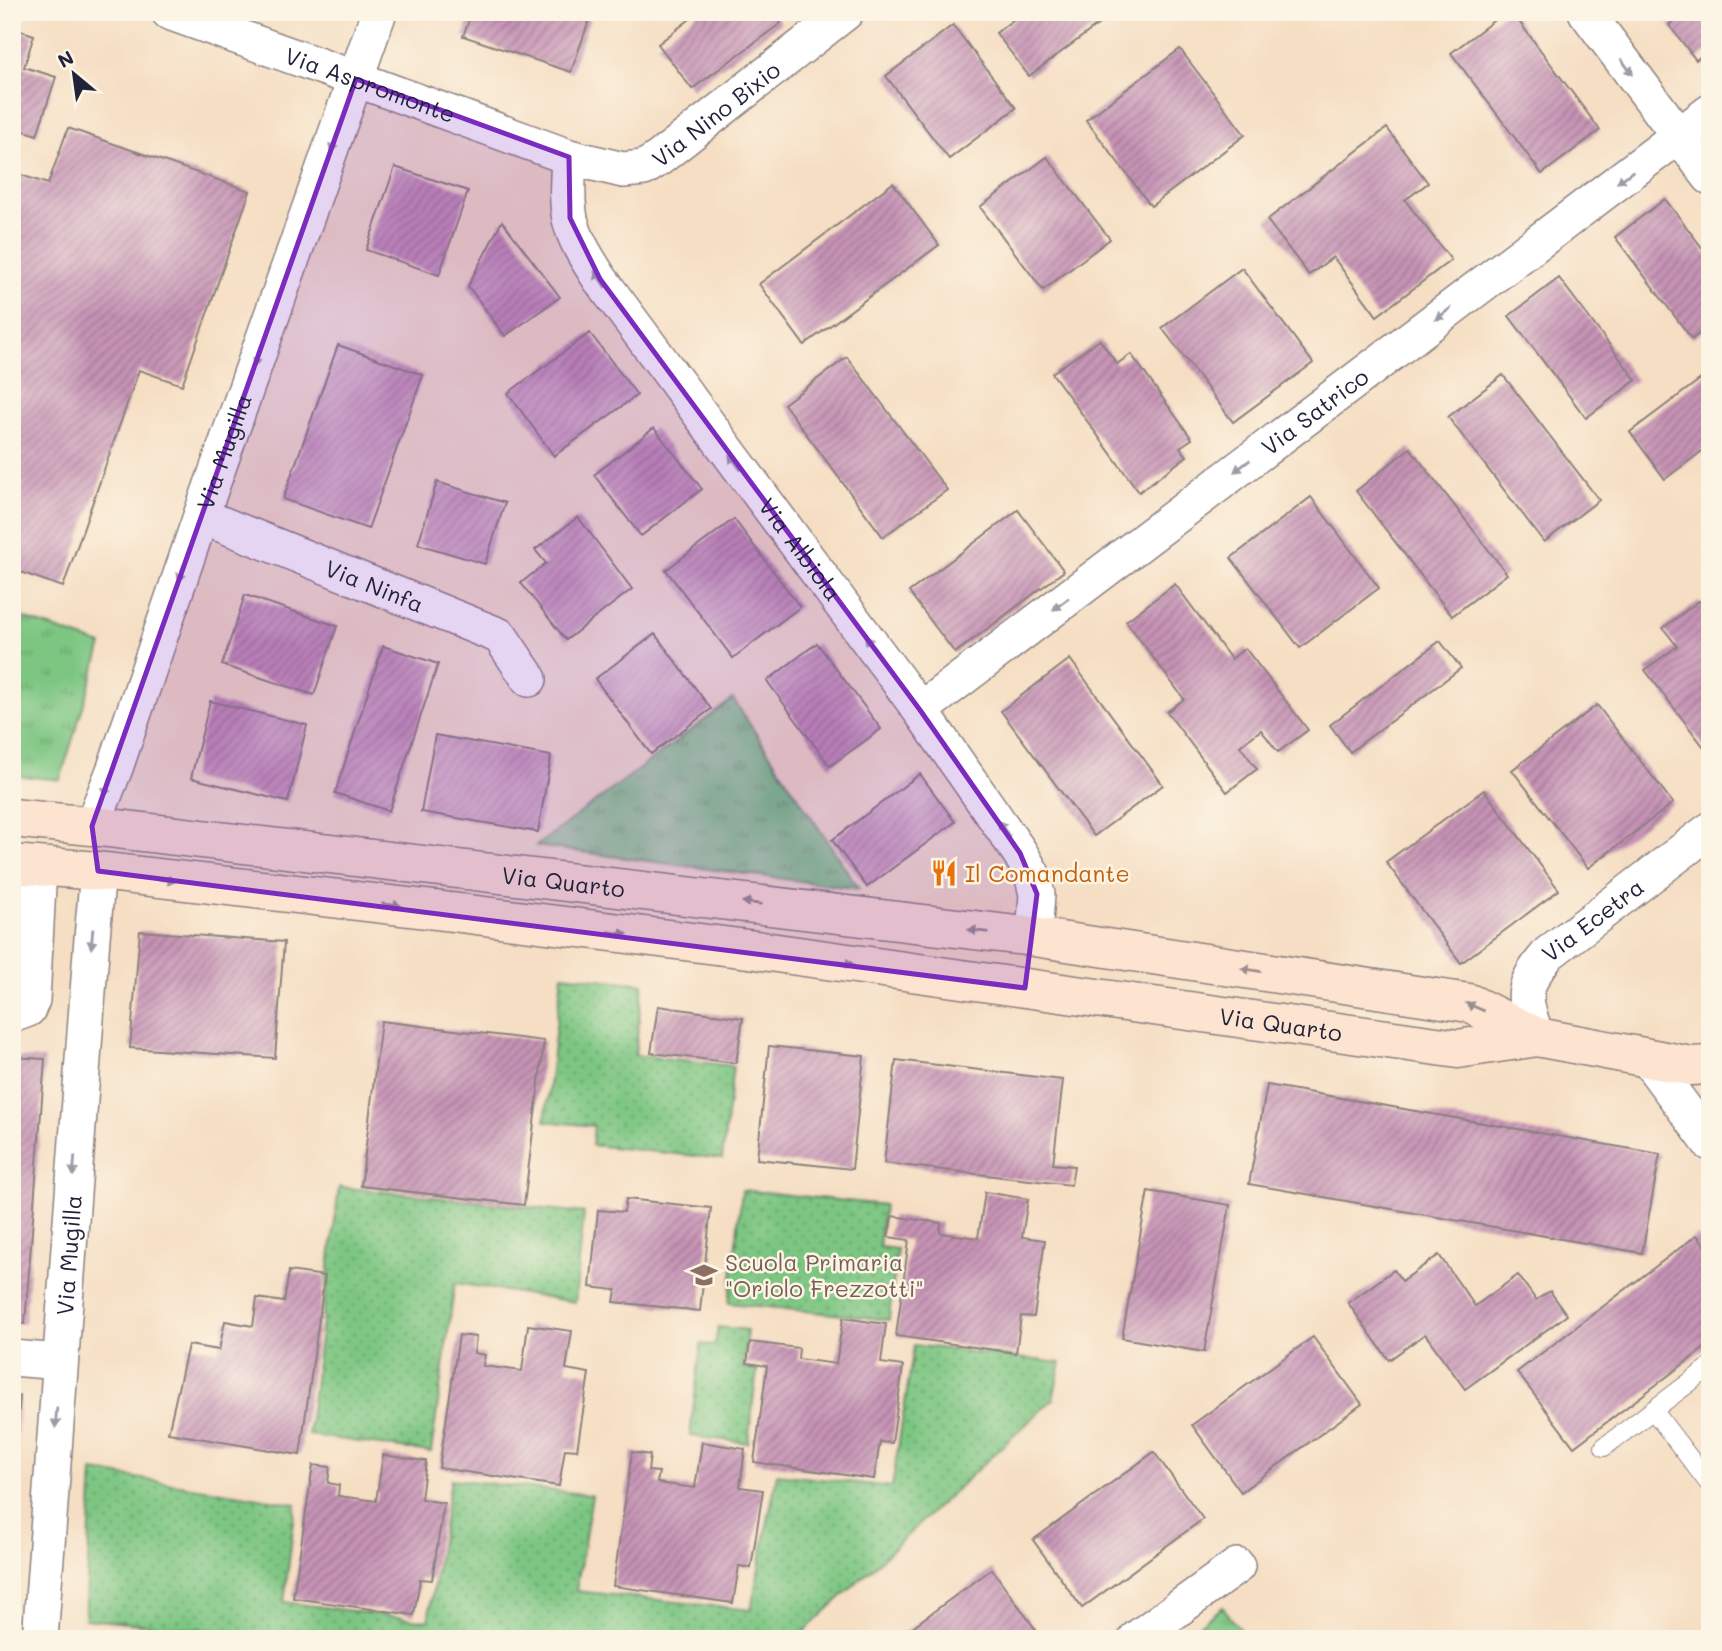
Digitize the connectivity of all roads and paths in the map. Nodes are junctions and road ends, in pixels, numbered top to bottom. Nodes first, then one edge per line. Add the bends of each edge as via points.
1 (169, 12) edge
2 (379, 12) edge
3 (846, 12) edge
4 (1586, 12) edge
5 (356, 79) junction
6 (1710, 112) edge
7 (1679, 136) junction
8 (569, 157) junction
9 (1710, 177) edge
10 (201, 516) junction
11 (529, 679) dead end
12 (920, 710) junction
13 (12, 818) edge
14 (92, 826) junction
15 (1710, 830) edge
16 (25, 865) edge
17 (98, 872) junction
18 (1034, 937) junction
19 (1025, 988) junction
20 (12, 1015) edge
21 (1537, 1037) junction
22 (1646, 1057) junction
23 (1704, 1069) edge
24 (1710, 1143) edge
25 (12, 1358) edge
26 (60, 1362) junction
27 (1710, 1367) edge
28 (1653, 1410) junction
29 (1604, 1447) dead end
30 (1710, 1485) edge
31 (1237, 1566) dead end
32 (40, 1639) edge
33 (1136, 1639) edge

1 - 5 street, Via Aspromonte
2 - 5 street, Via Mugilla
3 - 8 street, Via Nino Bixio via 644,168 623,170
4 -> 7 street
5 - 8 street, Via Aspromonte
5 -> 10 street, Via Mugilla
6 - 7 street, Via Satrico
7 - 9 street
7 -> 12 street, Via Satrico
12 -> 8 street, Via Albiola via 581,250 570,218
10 - 11 street, Via Ninfa via 500,636
10 -> 14 street, Via Mugilla
18 -> 12 street, Via Albiola via 1037,894 1032,874
13 - 14 street, Via Quarto
14 - 16 street
14 - 17 street
18 -> 14 street, Via Quarto
15 - 21 street, Via Ecetra via 1549,953 1526,988 1525,1002
16 - 17 street, Via Quarto
16 - 20 street via 32,1000 28,1009
17 -> 19 street, Via Quarto via 701,943
17 -> 26 street, Via Mugilla
18 - 19 street
21 -> 18 street, Via Quarto via 1469,1003
19 - 21 street, Via Quarto via 1458,1049
21 - 22 street, Via Quarto
22 - 23 street, Via Quarto
22 - 24 street
25 - 26 street
26 -> 32 street, Via Mugilla
27 - 28 lane
28 - 29 lane
28 - 30 lane
31 - 33 street

